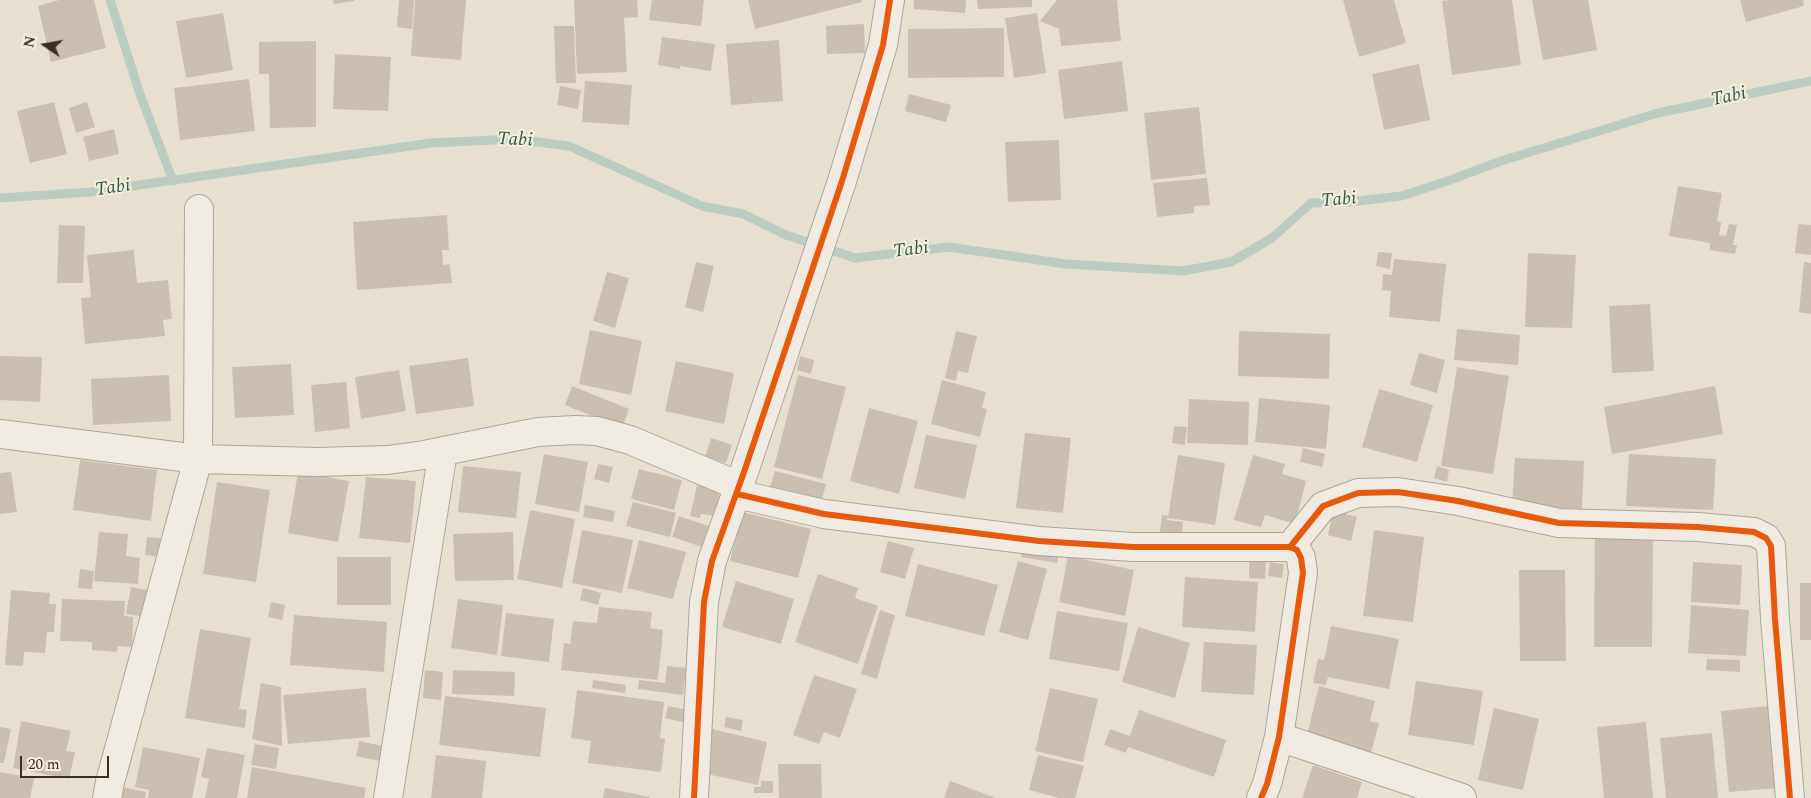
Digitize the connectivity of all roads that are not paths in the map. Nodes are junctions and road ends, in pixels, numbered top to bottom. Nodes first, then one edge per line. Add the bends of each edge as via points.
1 (890, 0) edge
2 (198, 209) dead end
3 (0, 434) edge
4 (443, 451) junction
5 (198, 460) junction
6 (738, 490) junction
7 (1290, 547) junction
8 (1279, 737) junction
9 (107, 798) edge
10 (388, 798) edge
11 (694, 798) edge
12 (1261, 798) edge
13 (1462, 798) edge
14 (1790, 798) edge

1 - 6 street via 883,45 842,181
2 - 5 street
3 - 5 street
4 - 5 street via 370,461
4 - 6 street via 538,432 596,432 630,440
4 - 10 street
5 - 9 street
6 - 7 street via 824,514 1039,542 1133,547
6 - 11 street via 712,561 704,602
7 - 8 street via 1297,550 1301,558 1303,573
7 - 14 street via 1323,506 1358,493 1398,492 1458,501 1560,524 1698,526 1754,532 1766,538 1771,546
8 - 12 street
8 - 13 street

